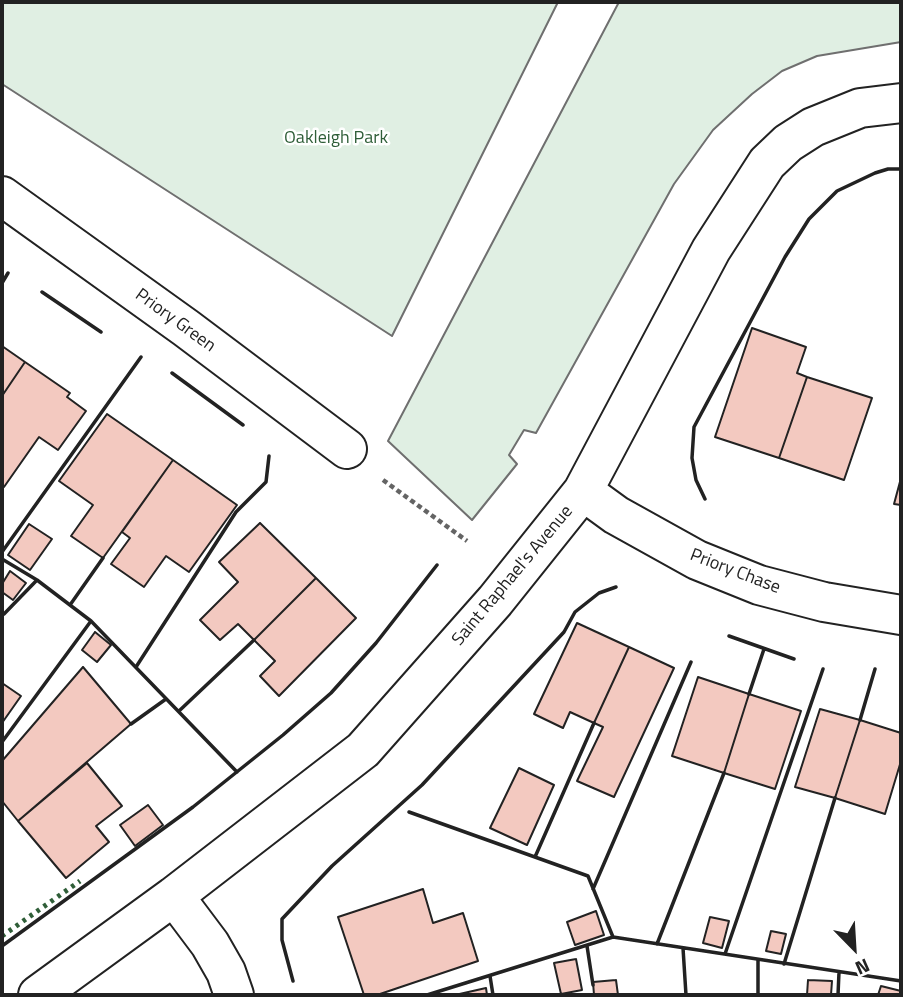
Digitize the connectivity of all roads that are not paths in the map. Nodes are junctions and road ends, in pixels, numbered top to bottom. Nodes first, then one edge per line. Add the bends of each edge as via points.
1 (901, 103) edge
2 (2, 196) edge
3 (347, 449) road end
4 (583, 491) junction
5 (901, 615) edge
6 (174, 896) junction
7 (38, 995) edge
8 (234, 995) edge

1 - 4 street, Saint Raphael's Avenue via 860,108 813,127 767,163 711,250
2 - 3 street, Priory Green
4 - 5 street, Priory Chase via 697,560 759,585
4 - 6 street, Saint Raphael's Avenue via 495,601 363,750
6 - 7 street, Saint Raphael's Avenue
6 - 8 street via 210,944

